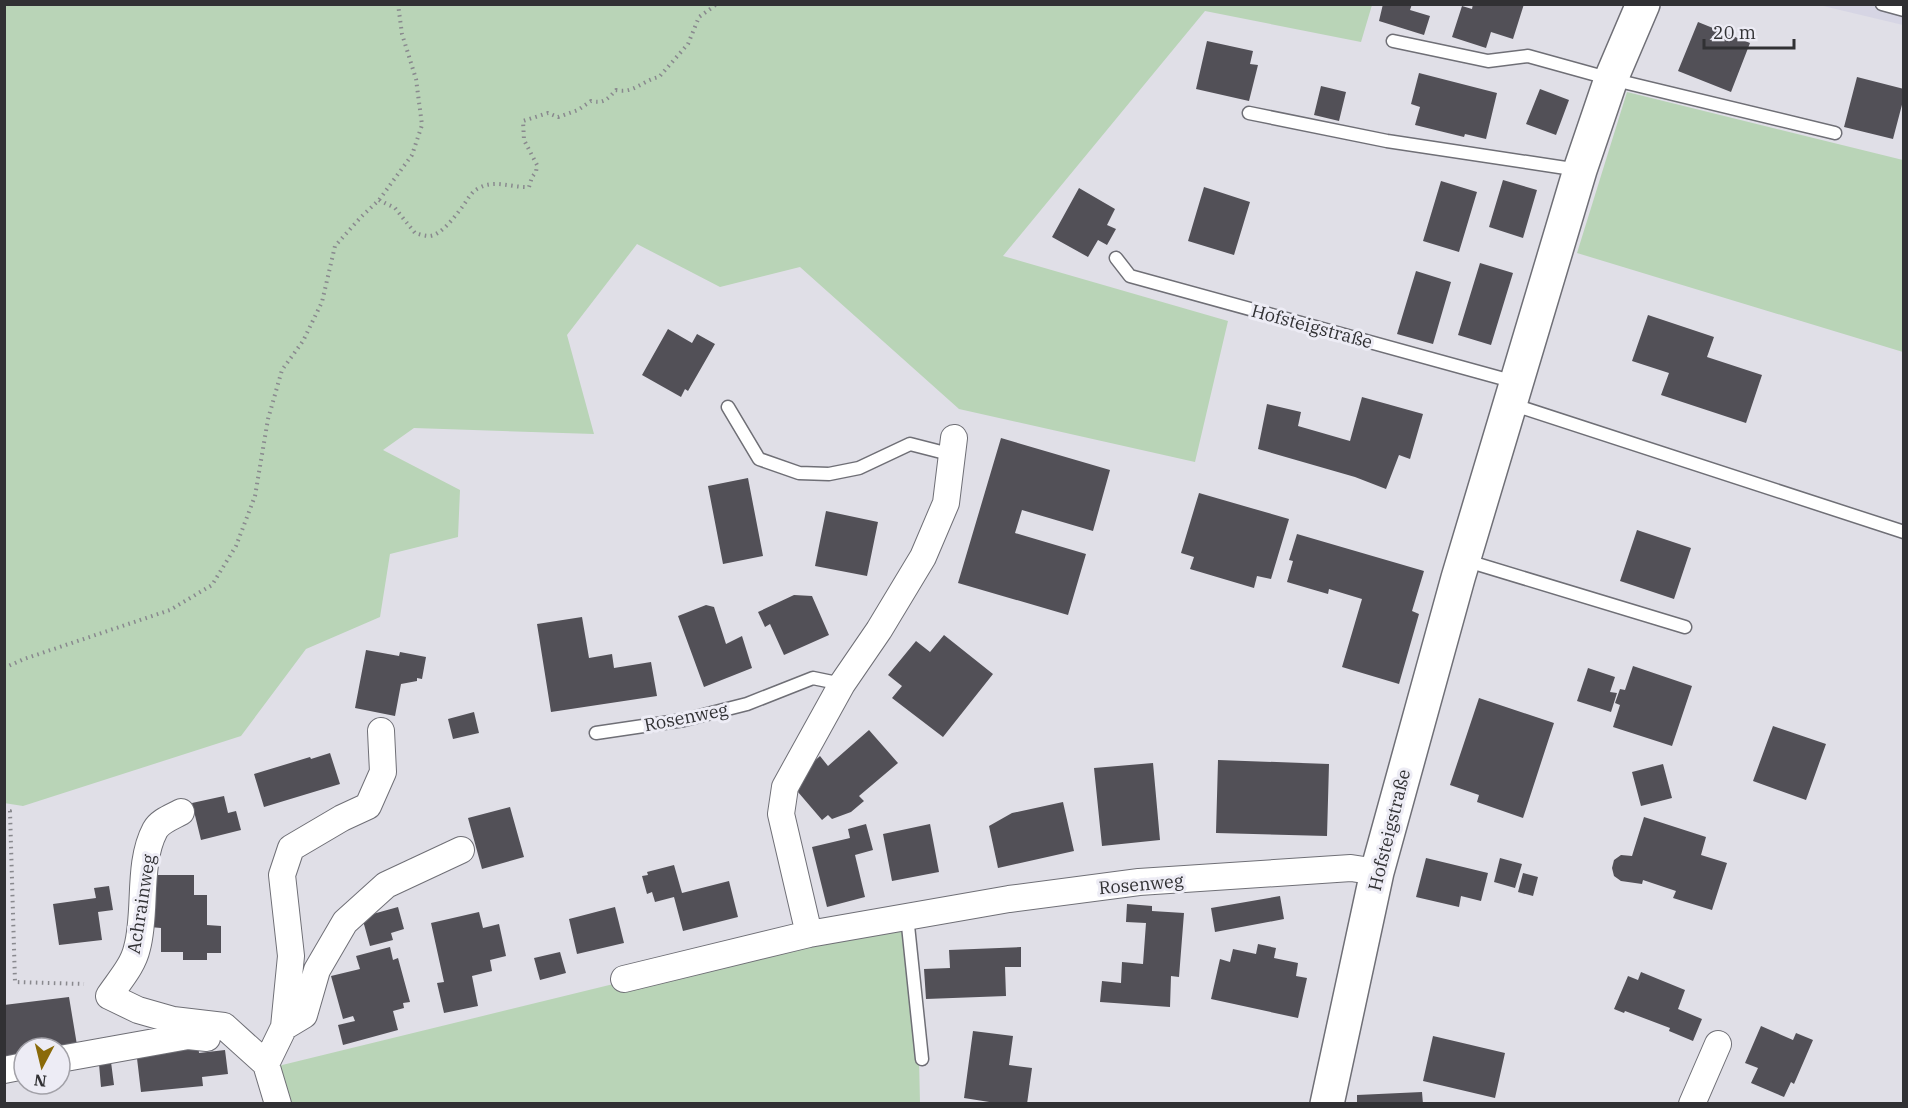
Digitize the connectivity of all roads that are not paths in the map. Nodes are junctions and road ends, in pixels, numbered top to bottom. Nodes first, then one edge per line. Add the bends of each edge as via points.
1 (1643, 4) edge
2 (1882, 4) edge
3 (1904, 10) edge
4 (1393, 41) dead end
5 (1611, 79) junction
6 (1249, 113) dead end
7 (1835, 133) dead end
8 (1580, 170) junction
9 (1116, 258) dead end
10 (1513, 393) junction
11 (728, 407) dead end
12 (954, 446) joint
13 (1904, 532) edge
14 (1463, 560) junction
15 (1685, 627) dead end
16 (842, 684) junction
17 (381, 731) dead end
18 (596, 732) dead end
19 (181, 812) dead end
20 (461, 850) dead end
21 (1377, 872) junction
22 (907, 916) junction
23 (809, 934) junction
24 (624, 979) dead end
25 (284, 1027) junction
26 (1718, 1044) dead end
27 (258, 1055) junction
28 (72, 1057) edge
29 (922, 1059) dead end
30 (278, 1104) edge
31 (1327, 1104) edge
32 (1692, 1104) edge

1 - 5 main road, Hofsteigstraße
2 - 3 lane
4 - 5 lane via 1488,61 1528,56
5 - 7 lane
5 - 8 main road, Hofsteigstraße
6 - 8 lane via 1387,141
8 - 10 main road, Hofsteigstraße
9 - 10 lane, Hofsteigstraße via 1130,276
10 - 13 lane
10 - 14 main road, Hofsteigstraße
11 - 12 lane via 759,459 799,473 829,474 859,468 910,444
12 - 16 street via 946,503 923,557
14 - 15 lane
14 - 21 main road, Hofsteigstraße
16 - 18 lane, Rosenweg via 813,678 747,704 694,717
16 - 23 street via 785,787 781,814
17 - 25 street via 383,772 368,806 291,848 282,875 291,956
19 - 27 street, Achrainweg via 155,830 147,857 137,949 109,996 173,1020 224,1026
20 - 25 street via 386,885 345,922 317,970 304,1015
21 - 22 street, Rosenweg via 1351,868 1139,882
21 - 31 main road, Hofsteigstraße
22 - 23 street, Rosenweg
22 - 29 lane
23 - 24 street, Rosenweg
25 - 27 street
26 - 32 street
27 - 28 street via 218,1039 189,1036
27 - 30 street

